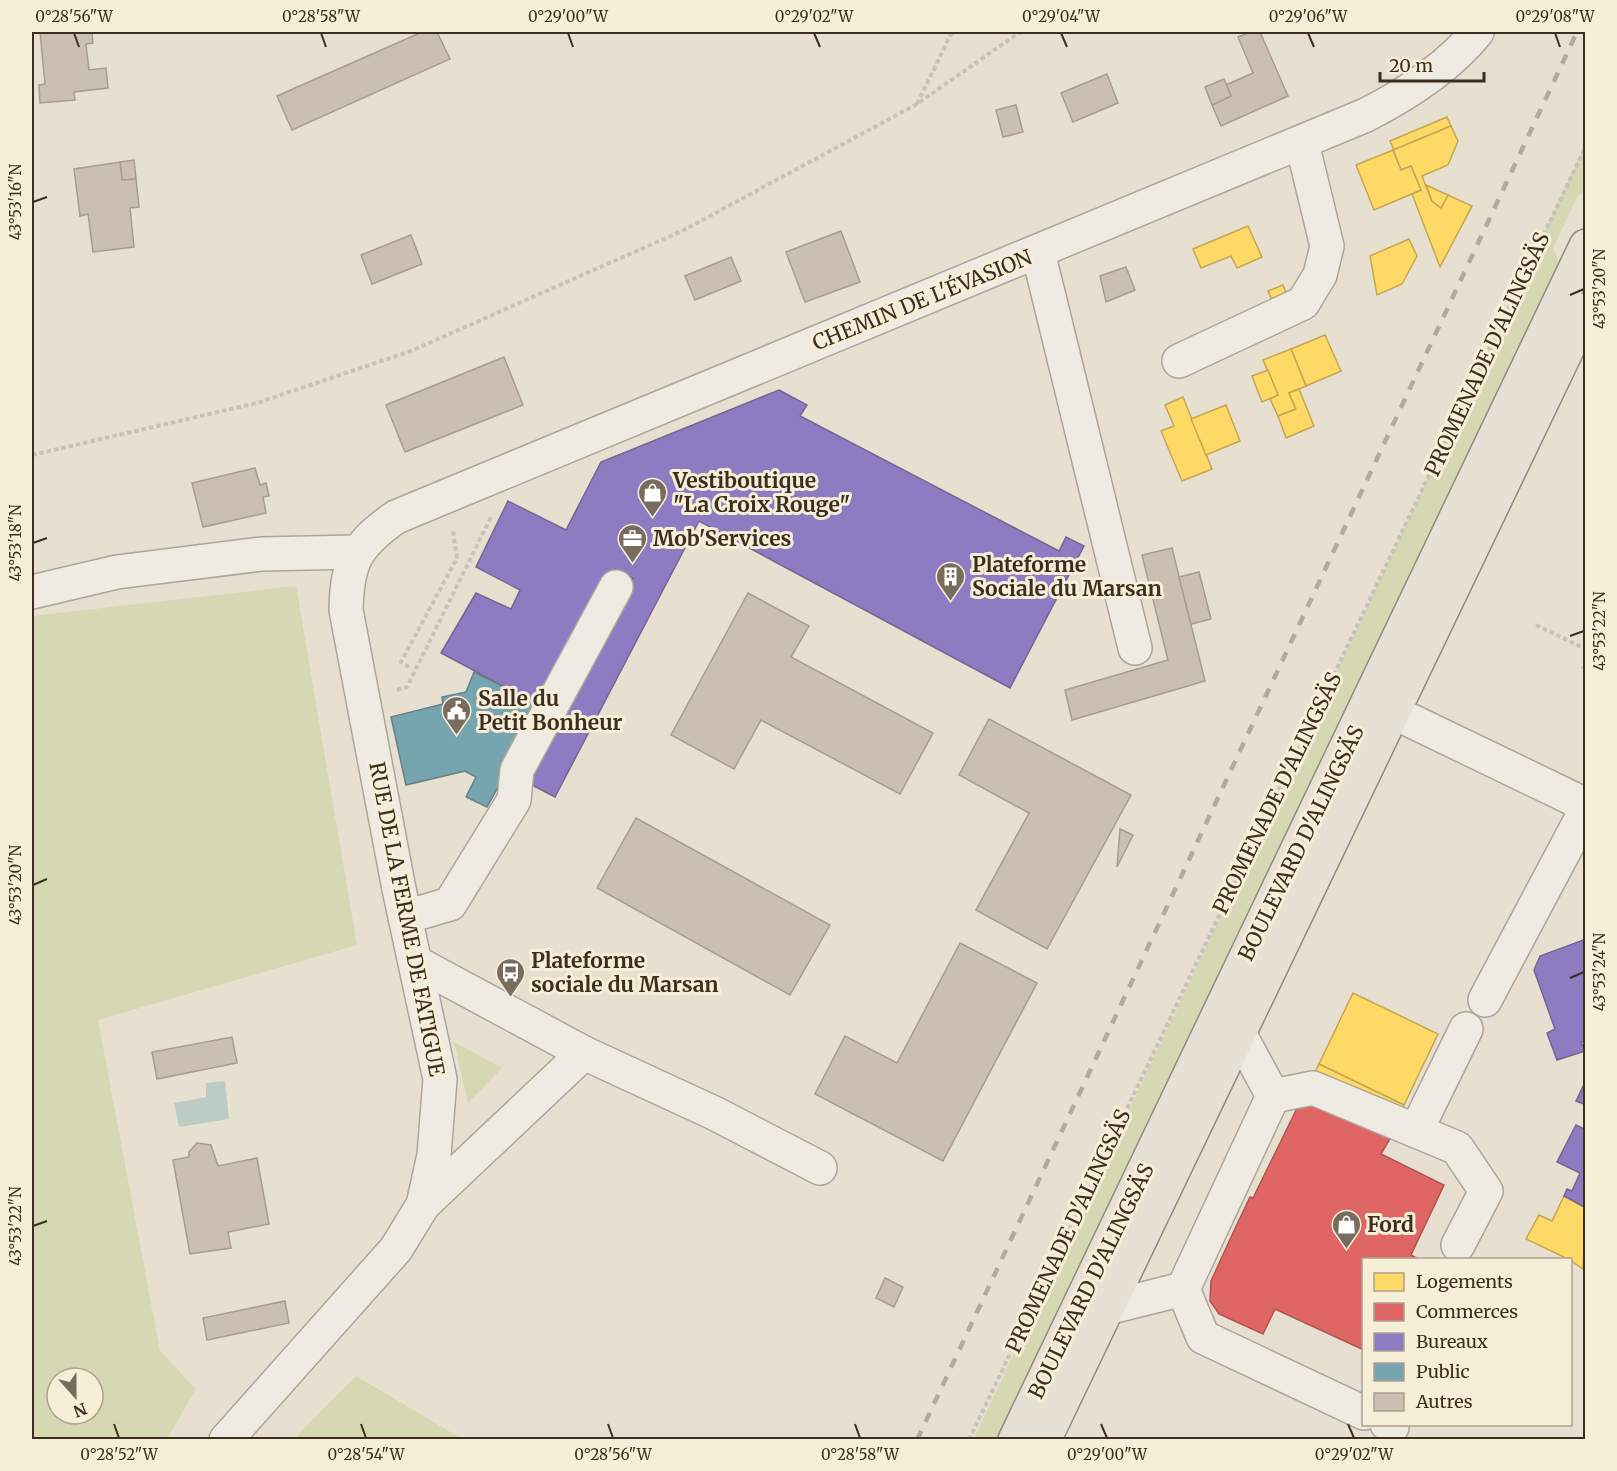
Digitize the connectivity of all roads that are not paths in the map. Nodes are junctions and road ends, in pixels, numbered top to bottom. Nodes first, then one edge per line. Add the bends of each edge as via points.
1 (1477, 32) edge
2 (1302, 143) junction
3 (1586, 246) edge
4 (1038, 252) junction
5 (1586, 310) edge
6 (1179, 361) dead end
7 (352, 566) junction
8 (616, 587) dead end
9 (32, 592) edge
10 (1135, 648) dead end
11 (1393, 712) junction
12 (1586, 807) edge
13 (402, 903) junction
14 (415, 962) junction
15 (1485, 1000) dead end
16 (1466, 1029) dead end
17 (1239, 1033) junction
18 (584, 1053) junction
19 (1273, 1096) junction
20 (1416, 1131) junction
21 (820, 1168) dead end
22 (423, 1205) junction
23 (1458, 1245) dead end
24 (1184, 1289) junction
25 (1107, 1308) junction
26 (1362, 1413) edge
27 (226, 1440) edge
28 (1015, 1440) edge
29 (1044, 1440) edge

1 - 2 street, CHEMIN DE L'ÉVASION via 1464,48 1396,100
2 - 4 street, CHEMIN DE L'ÉVASION
2 - 6 street via 1327,246 1320,275 1303,303
3 - 28 main road, BOULEVARD D'ALINGSÄS
4 - 7 street, CHEMIN DE L'ÉVASION via 396,517 375,532
4 - 10 street
5 - 11 main road, BOULEVARD D'ALINGSÄS
7 - 9 street via 251,555 117,572
7 - 13 street, RUE DE LA FERME DE FATIGUE via 346,610
8 - 13 street via 517,770 514,800 450,904
11 - 12 street
11 - 17 main road, BOULEVARD D'ALINGSÄS
12 - 15 street
13 - 14 street, RUE DE LA FERME DE FATIGUE
14 - 18 street
14 - 22 street, RUE DE LA FERME DE FATIGUE via 440,1079 434,1155
16 - 20 street
17 - 19 street
17 - 25 main road, BOULEVARD D'ALINGSÄS
18 - 21 street via 714,1113
18 - 22 street
19 - 20 street via 1313,1088
19 - 24 street
20 - 23 street via 1457,1148 1486,1191
22 - 27 street, RUE DE LA FERME DE FATIGUE via 396,1250
24 - 25 street
24 - 26 street via 1203,1337
25 - 29 main road, BOULEVARD D'ALINGSÄS

